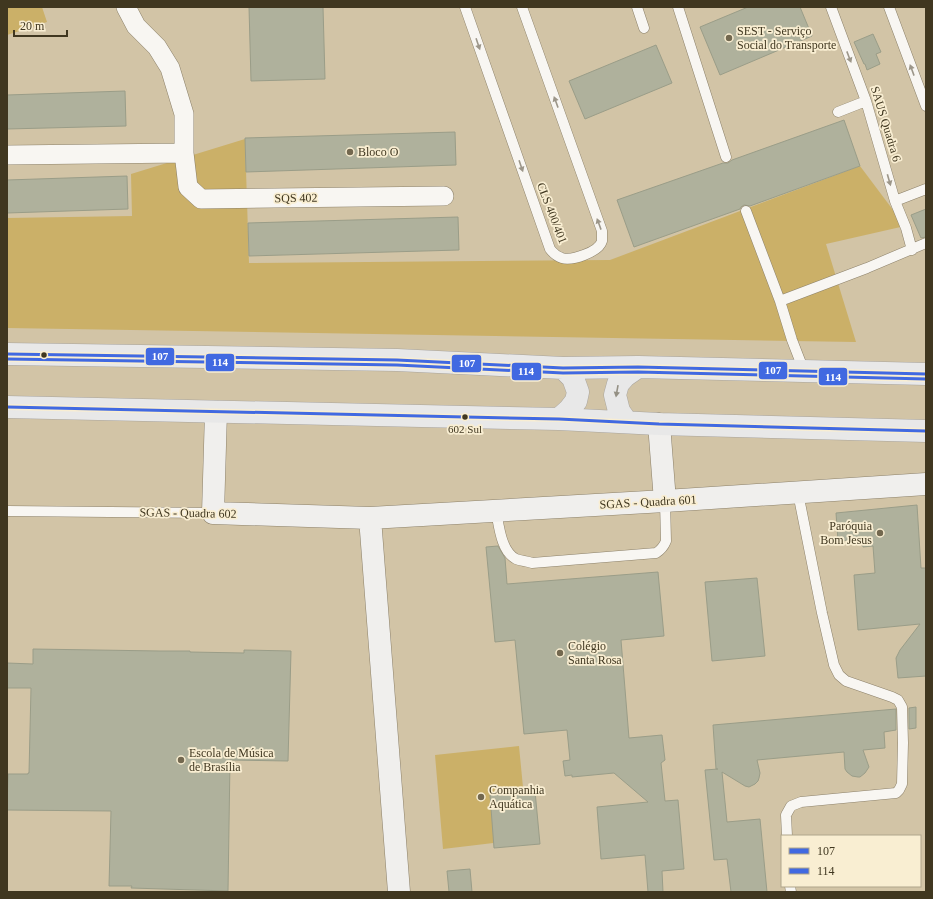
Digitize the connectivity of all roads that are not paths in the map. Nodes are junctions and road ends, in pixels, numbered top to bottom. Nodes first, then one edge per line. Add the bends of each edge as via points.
1 (126, 7) edge
2 (465, 7) edge
3 (522, 7) edge
4 (637, 7) edge
5 (678, 7) edge
6 (831, 7) edge
7 (889, 7) edge
8 (644, 28) dead end
9 (866, 100) junction
10 (925, 100) edge
11 (838, 112) dead end
12 (184, 153) junction
13 (7, 155) edge
14 (726, 157) dead end
15 (926, 189) edge
16 (444, 196) dead end
17 (895, 201) junction
18 (746, 211) dead end
19 (926, 244) edge
20 (912, 250) junction
21 (780, 301) junction
22 (7, 354) edge
23 (638, 367) junction
24 (563, 368) junction
25 (804, 371) junction
26 (926, 374) edge
27 (7, 407) edge
28 (216, 412) junction
29 (559, 419) junction
30 (626, 421) junction
31 (659, 424) junction
32 (926, 432) edge
33 (926, 484) edge
34 (798, 493) junction
35 (665, 501) junction
36 (7, 510) edge
37 (496, 511) junction
38 (213, 513) junction
39 (370, 518) junction
40 (787, 835) edge
41 (399, 892) edge

1 - 12 street, SQS 402 via 136,26 156,47 170,68 184,114
2 -> 3 lane, CLS 400/401 via 550,249 562,259 572,259 595,250 602,242 602,231
4 - 8 lane
5 - 14 lane
6 -> 9 lane, SAUS Quadra 6
10 -> 7 lane
9 - 11 lane
9 -> 17 lane, SAUS Quadra 6
12 - 13 street
12 - 16 street, SQS 402 via 188,187 201,199
15 - 17 lane
17 - 20 lane, SAUS Quadra 6
18 - 21 lane
19 - 20 lane
20 - 21 lane
21 - 25 lane
22 - 24 main road via 389,360
23 - 24 main road
23 - 25 main road
23 -> 30 main road via 618,384 615,395 619,411
24 - 29 main road via 573,378 578,392 576,401
25 - 26 main road
27 - 28 main road
28 - 29 main road
28 - 38 street
29 - 30 main road
30 - 31 main road
31 - 32 main road
31 - 35 street
33 - 34 street, SGAS - Quadra 601
34 - 35 street, SGAS - Quadra 601
34 - 40 lane via 822,613 838,675 846,681 892,697 898,700 902,707 902,784 896,793 801,802 791,806 786,815
35 - 37 street, SGAS - Quadra 601
35 - 37 lane via 666,541 656,553 532,563 516,559 504,547
36 - 38 lane, SGAS - Quadra 602
37 - 39 street, SGAS - Quadra 601
38 - 39 street, SGAS - Quadra 602
39 - 41 street

